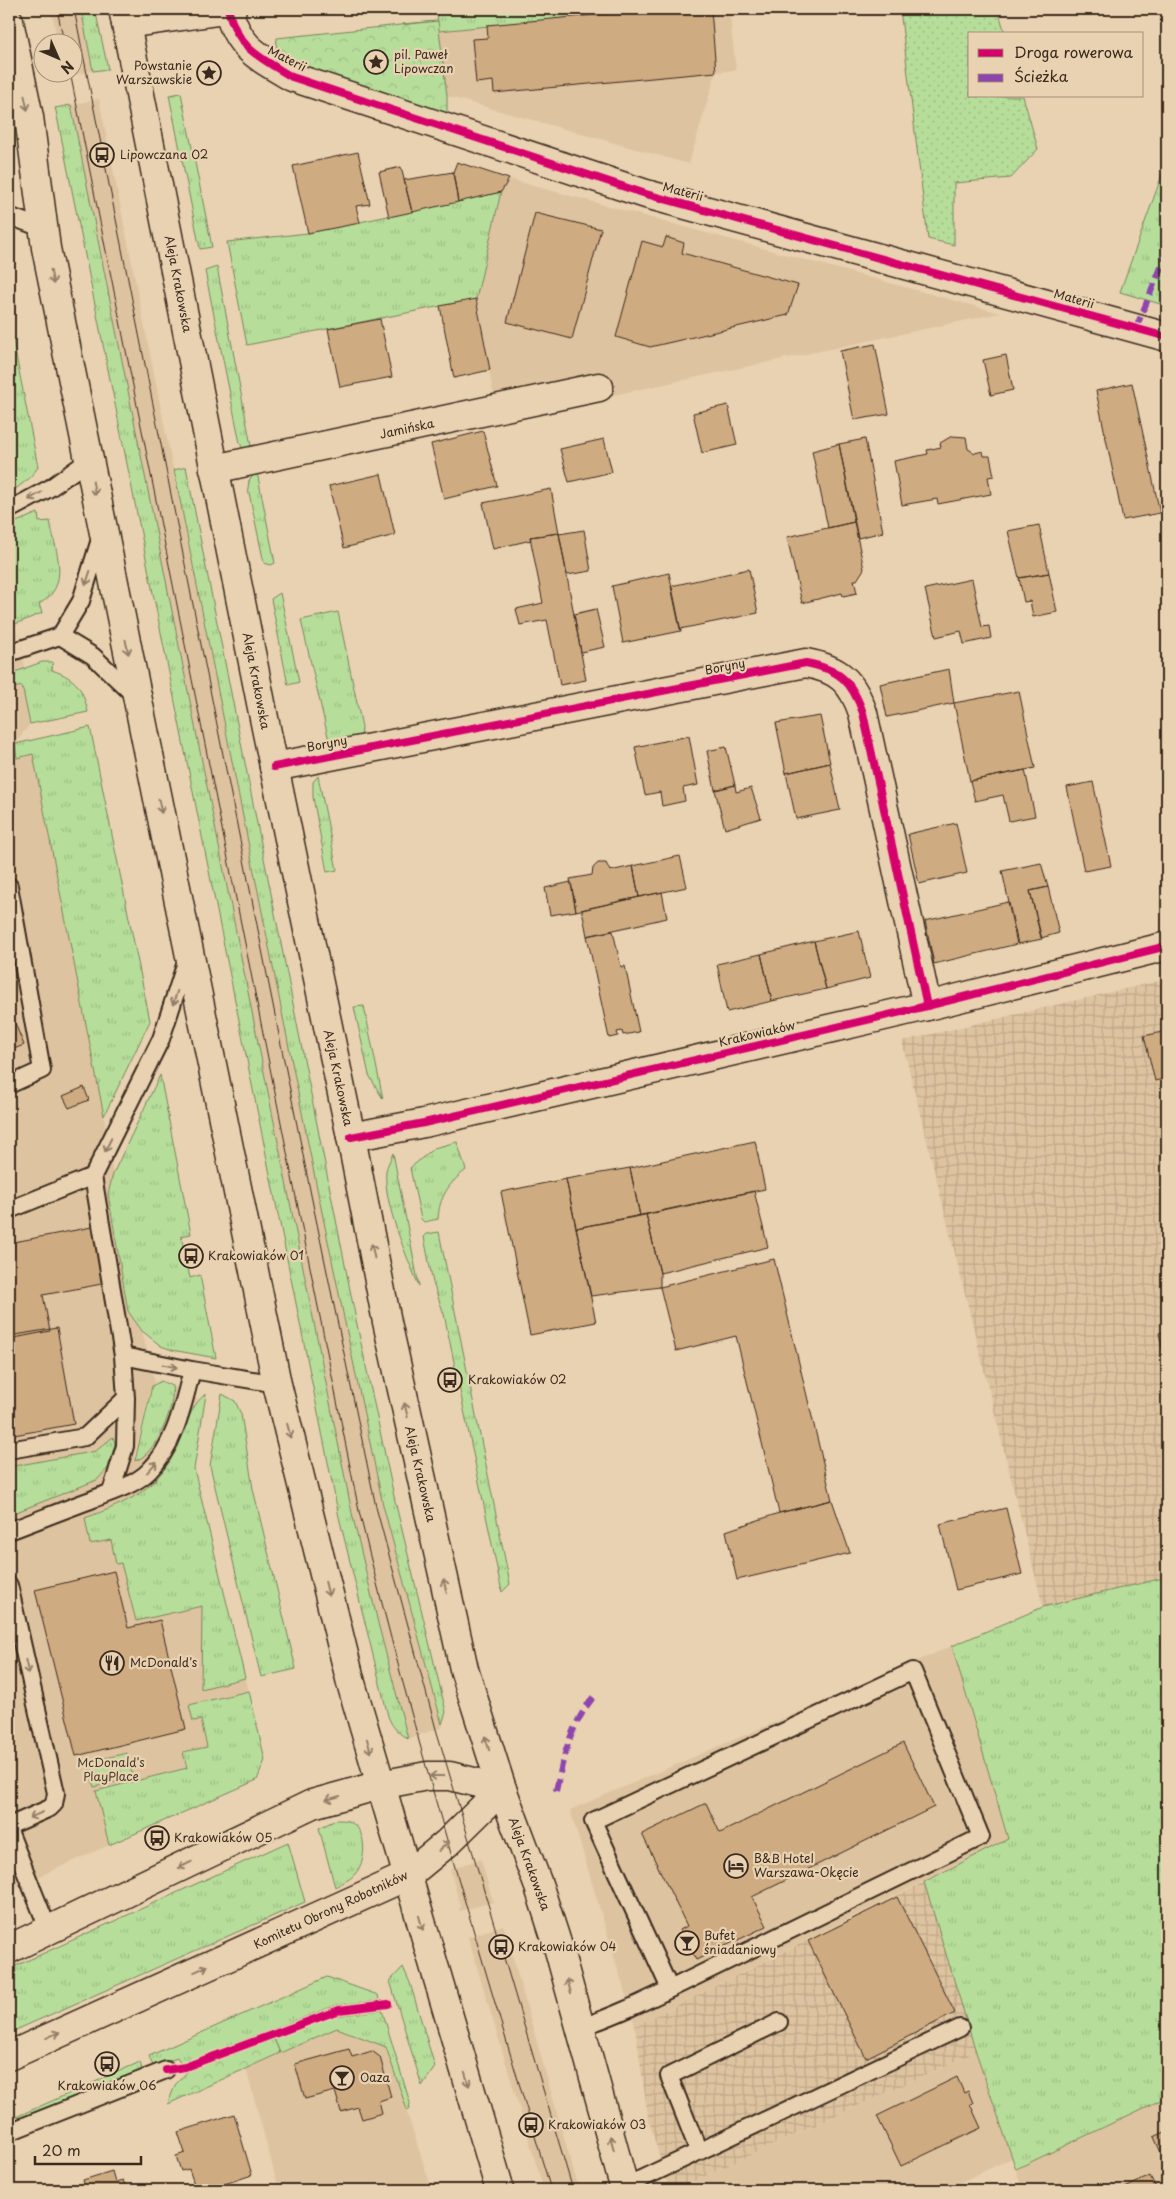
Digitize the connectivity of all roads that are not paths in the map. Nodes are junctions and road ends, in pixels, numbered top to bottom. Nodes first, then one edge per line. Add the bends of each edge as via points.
1 (228, 9) edge
2 (232, 9) edge
3 (125, 16) edge
4 (9, 20) edge
5 (9, 216) edge
6 (44, 229) junction
7 (1167, 337) edge
8 (599, 387) dead end
9 (89, 460) junction
10 (214, 470) junction
11 (9, 510) edge
12 (103, 531) junction
13 (60, 636) junction
14 (9, 653) edge
15 (138, 699) junction
16 (274, 767) junction
17 (9, 886) edge
18 (1167, 946) edge
19 (190, 951) junction
20 (927, 1006) junction
21 (9, 1085) edge
22 (351, 1136) junction
23 (93, 1176) junction
24 (9, 1210) edge
25 (123, 1356) junction
26 (192, 1370) junction
27 (278, 1384) junction
28 (126, 1398) junction
29 (9, 1450) edge
30 (110, 1492) junction
31 (9, 1531) edge
32 (9, 1585) edge
33 (380, 1785) junction
34 (502, 1789) junction
35 (9, 1826) edge
36 (9, 1831) edge
37 (406, 1876) junction
38 (48, 1931) junction
39 (9, 1949) edge
40 (670, 1989) junction
41 (779, 2022) dead end
42 (580, 2027) junction
43 (960, 2028) dead end
44 (9, 2056) edge
45 (166, 2070) dead end
46 (9, 2132) edge
47 (699, 2152) junction
48 (624, 2189) edge
49 (500, 2190) edge

1 - 2 main road
1 - 3 main road
1 - 7 main road, Materii via 232,27 251,52 292,77 646,194
3 - 10 main road, Aleja Krakowska
4 -> 6 main road via 29,116
5 - 6 lane
6 -> 9 main road
8 - 10 main road, Jamińska
9 -> 11 lane via 50,488
9 -> 12 main road
10 - 16 main road, Aleja Krakowska
12 -> 13 lane via 81,602
12 -> 15 main road
13 - 14 lane
13 - 15 lane via 93,656
15 -> 19 main road
16 - 20 main road, Boryny via 806,663 827,667 842,677 857,694 863,713
16 - 22 main road, Aleja Krakowska
17 - 21 lane via 42,1070
18 - 20 main road, Krakowiaków
19 -> 23 lane via 161,1039
19 - 27 main road
20 - 22 main road, Krakowiaków via 424,1123
34 -> 22 main road, Aleja Krakowska via 464,1669 397,1370
23 - 24 lane
23 - 25 lane
25 -> 26 lane
25 - 28 lane
26 - 27 lane
30 -> 26 lane via 147,1473 162,1455 181,1410
27 -> 33 main road via 351,1683
28 - 29 lane via 85,1437
28 - 30 lane via 125,1446
30 - 31 lane
32 -> 35 lane via 56,1793 50,1808
34 -> 33 main road via 450,1776 427,1776
33 - 37 main road
33 -> 38 main road via 312,1804
37 -> 34 main road, Komitetu Obrony Robotników via 447,1843
42 -> 34 main road, Aleja Krakowska via 539,1887
36 - 38 lane
44 -> 37 main road, Komitetu Obrony Robotników
37 -> 49 main road
38 - 39 main road
40 - 40 lane via 593,1821 913,1671 981,1837
40 - 42 lane via 612,2017
41 - 47 lane via 669,2076
48 -> 42 main road, Aleja Krakowska
43 - 47 lane
45 - 46 lane
47 - 48 lane

